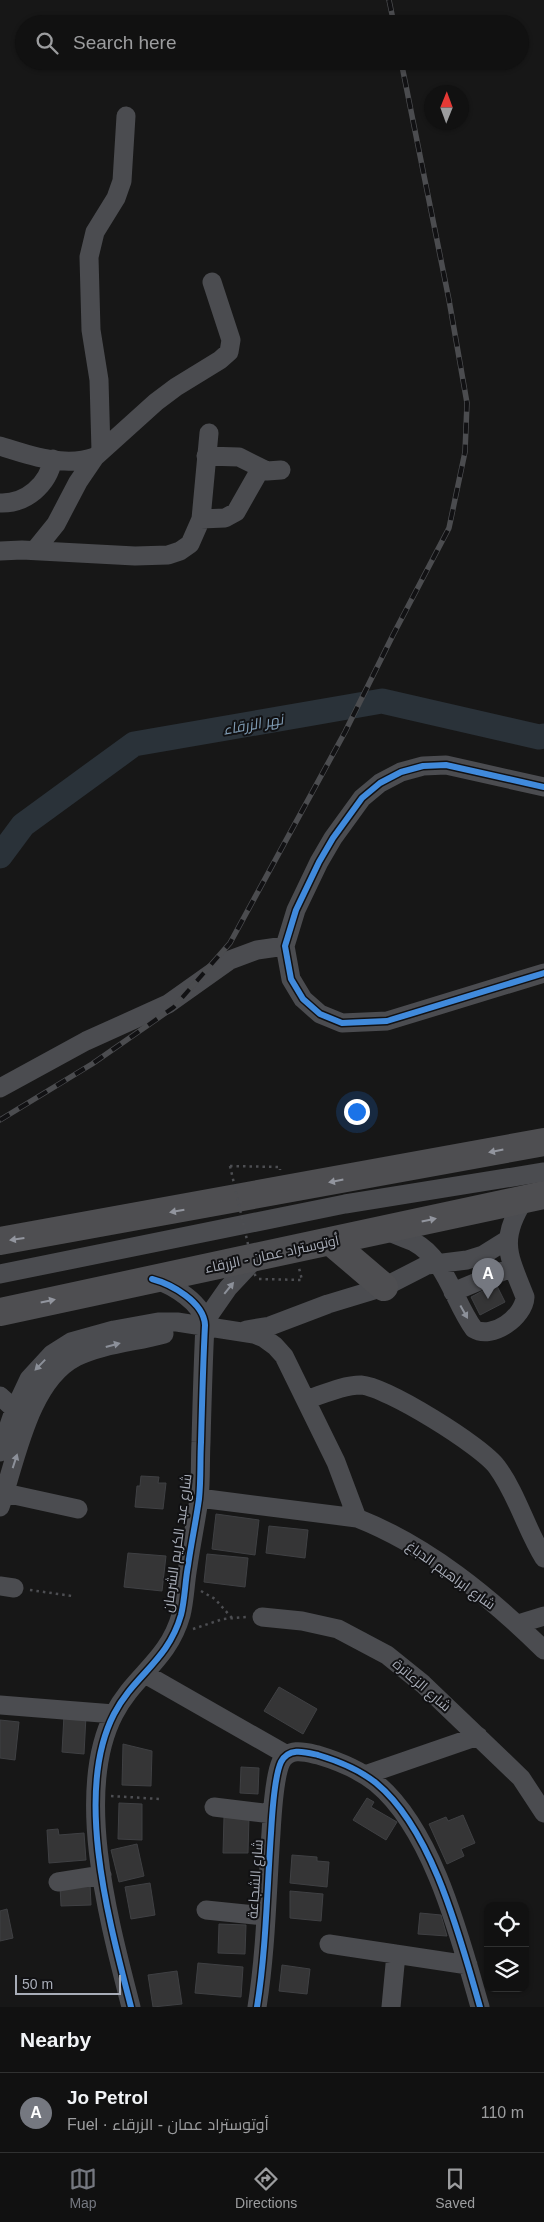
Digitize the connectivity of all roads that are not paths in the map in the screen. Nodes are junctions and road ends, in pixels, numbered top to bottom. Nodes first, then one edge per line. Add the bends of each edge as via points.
1 (126, 116) dead end
2 (212, 282) dead end
3 (208, 433) dead end
4 (0, 446) edge
5 (98, 454) junction
6 (206, 456) junction
7 (53, 460) junction
8 (261, 468) junction
9 (281, 470) dead end
10 (0, 503) edge
11 (201, 518) junction
12 (35, 550) junction
13 (0, 551) edge
14 (544, 787) edge
15 (285, 946) junction
16 (544, 973) edge
17 (0, 1088) edge
18 (544, 1142) edge
19 (544, 1165) edge
20 (544, 1172) edge
21 (534, 1198) edge
22 (384, 1230) junction
23 (508, 1240) junction
24 (330, 1241) junction
25 (0, 1242) edge
26 (436, 1262) junction
27 (0, 1266) edge
28 (513, 1267) junction
29 (256, 1268) junction
30 (0, 1274) edge
31 (152, 1279) junction
32 (384, 1287) junction
33 (453, 1292) junction
34 (0, 1312) edge
35 (205, 1323) junction
36 (243, 1331) junction
37 (0, 1396) edge
38 (306, 1400) junction
39 (21, 1416) junction
40 (0, 1452) edge
41 (199, 1498) junction
42 (2, 1500) edge
43 (78, 1509) dead end
44 (357, 1518) junction
45 (544, 1558) edge
46 (544, 1616) edge
47 (262, 1617) dead end
48 (518, 1624) junction
49 (544, 1650) edge
50 (145, 1674) junction
51 (0, 1705) edge
52 (114, 1714) junction
53 (478, 1736) junction
54 (287, 1755) junction
55 (365, 1775) junction
56 (214, 1807) dead end
57 (544, 1813) edge
58 (272, 1814) junction
59 (102, 1875) junction
60 (58, 1882) dead end
61 (206, 1910) dead end
62 (265, 1916) junction
63 (329, 1944) dead end
64 (396, 1954) junction
65 (468, 1965) junction
66 (131, 2007) edge
67 (257, 2007) edge
68 (391, 2007) edge
69 (480, 2007) edge

1 - 5 street via 122,181 96,232 89,257 91,330 98,380
2 - 5 street via 231,340 229,352 156,402
3 - 6 street
4 - 7 street
5 - 7 street via 79,460
5 - 12 street via 78,482 56,524
6 - 8 street via 239,457
6 - 11 street
7 - 10 street via 46,479 27,497 15,503
8 - 9 street
8 - 11 street via 236,512 225,518
11 - 12 street via 190,544 168,555
12 - 13 street
14 - 15 street via 446,765 423,766 401,772 380,783 362,798 324,854 296,910
15 - 16 street via 291,978 303,998 320,1014 342,1023 387,1021
15 - 17 street via 257,950 230,960 168,1004 86,1041
18 -> 25 highway
19 - 27 street via 344,1198
20 - 30 street via 345,1204
22 -> 21 highway, أوتوستراد عمان - الزرقاء
21 - 23 street via 513,1217
22 - 24 highway, أوتوستراد عمان - الزرقاء
22 - 26 street via 415,1243
23 - 26 street via 483,1255 467,1260
23 - 28 street
24 - 29 highway, أوتوستراد عمان - الزرقاء
24 - 32 highway
26 - 32 street
26 - 33 street
28 - 33 street
33 -> 28 street via 474,1329 489,1332 516,1318 523,1308 525,1298
29 - 31 highway, أوتوستراد عمان - الزرقاء
35 -> 29 street via 228,1288
34 -> 31 highway, أوتوستراد عمان - الزرقاء
31 - 35 street via 183,1293
32 - 36 street via 270,1326
35 - 36 street
35 - 39 street via 184,1322 162,1334 98,1349 65,1364
35 - 41 street, شارع عبد الكريم الشرمان
36 - 38 street via 264,1338 275,1346 284,1356
37 - 39 street
38 - 44 street via 336,1462
38 - 45 street via 344,1387 372,1387 398,1398 479,1449 498,1468
39 - 40 street
42 -> 39 street
41 - 44 street, شارع ابراهيم الدباغ
41 - 50 street, شارع عبد الكريم الشرمان via 181,1613 173,1638
42 - 43 street
44 - 48 street, شارع ابراهيم الدباغ via 380,1527 424,1553
46 - 48 street
47 - 53 street, شارع الزعاترة via 338,1629 386,1655 423,1684
48 - 49 street, شارع ابراهيم الدباغ
50 - 52 street, شارع عبد الكريم الشرمان
50 - 54 street
51 - 52 street
52 - 59 street, شارع عبد الكريم الشرمان via 104,1736 97,1795 96,1823
53 - 55 street
53 - 57 street, شارع الزعاترة via 520,1778
54 - 55 street via 304,1752 330,1759
54 - 58 street, شارع الشجاعة via 279,1769
55 - 65 street via 391,1798 419,1837 437,1877
56 - 58 street
58 - 62 street, شارع الشجاعة
59 - 60 street
59 - 66 street, شارع عبد الكريم الشرمان
61 - 62 street
62 - 67 street, شارع الشجاعة
63 - 64 street
64 - 65 street
64 - 68 street
65 - 69 street

